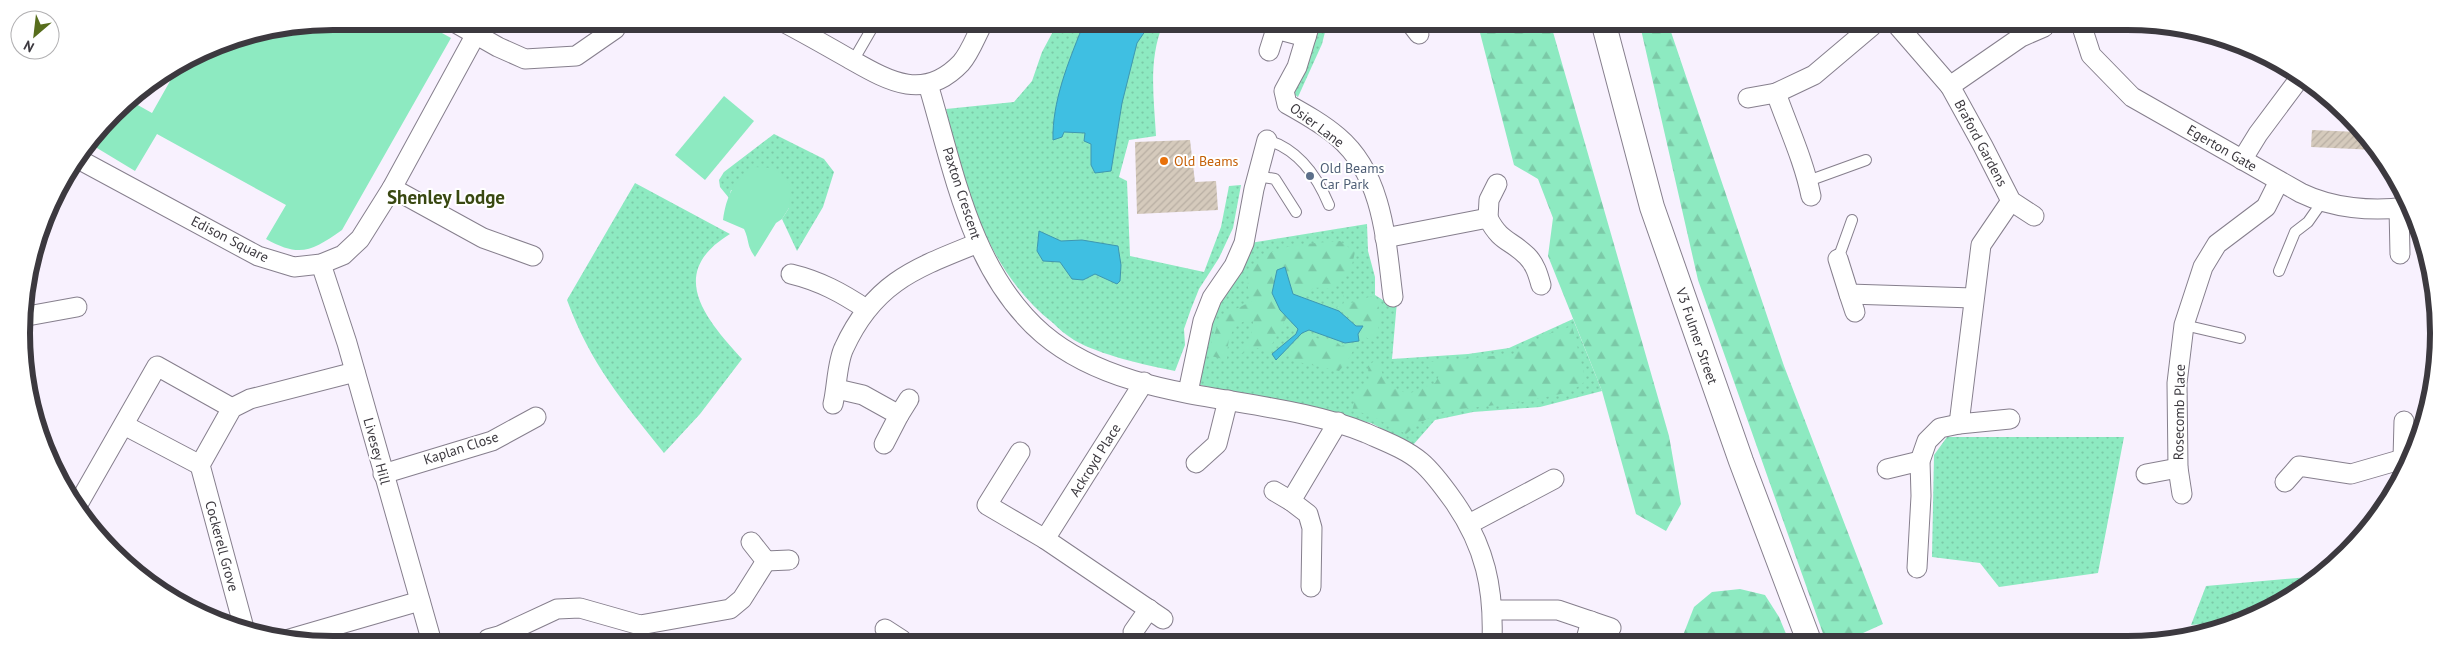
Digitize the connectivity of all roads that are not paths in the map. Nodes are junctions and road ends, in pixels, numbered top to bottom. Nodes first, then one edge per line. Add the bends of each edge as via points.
1 (469, 30) edge
2 (614, 30) edge
3 (798, 30) edge
4 (871, 30) edge
5 (979, 30) edge
6 (1276, 30) edge
7 (1605, 30) edge
8 (1867, 30) edge
9 (1901, 30) edge
10 (2037, 30) edge
11 (2083, 30) edge
12 (1308, 31) edge
13 (476, 34) junction
14 (1269, 51) dead end
15 (853, 61) junction
16 (2297, 82) edge
17 (928, 84) junction
18 (1950, 86) junction
19 (1776, 93) junction
20 (1748, 98) dead end
21 (1267, 140) joint
22 (1866, 160) dead end
23 (2242, 160) junction
24 (83, 162) edge
25 (1257, 176) junction
26 (2279, 180) junction
27 (1497, 184) dead end
28 (392, 188) junction
29 (1810, 188) joint
30 (2011, 201) junction
31 (2322, 202) junction
32 (1329, 204) dead end
33 (2402, 208) edge
34 (1296, 212) dead end
35 (2034, 216) dead end
36 (1488, 218) junction
37 (1852, 220) dead end
38 (1385, 238) junction
39 (978, 243) junction
40 (2400, 254) dead end
41 (532, 256) dead end
42 (1838, 258) joint
43 (320, 264) junction
44 (2279, 271) dead end
45 (791, 274) dead end
46 (1541, 285) dead end
47 (1393, 297) dead end
48 (1973, 298) junction
49 (78, 307) dead end
50 (866, 309) junction
51 (31, 315) edge
52 (2184, 325) junction
53 (2240, 338) dead end
54 (355, 372) junction
55 (1144, 382) junction
56 (1188, 392) junction
57 (909, 399) dead end
58 (1228, 400) junction
59 (232, 408) junction
60 (899, 415) junction
61 (536, 417) dead end
62 (2010, 419) dead end
63 (2404, 421) dead end
64 (1338, 422) junction
65 (1959, 424) junction
66 (124, 425) junction
67 (884, 444) dead end
68 (1020, 452) dead end
69 (2405, 454) edge
70 (1920, 461) junction
71 (2402, 461) edge
72 (1196, 463) dead end
73 (200, 464) junction
74 (2178, 468) junction
75 (1887, 469) dead end
76 (383, 474) junction
77 (2146, 474) dead end
78 (2285, 482) dead end
79 (1545, 490) dead end
80 (1274, 491) dead end
81 (2182, 494) dead end
82 (80, 500) edge
83 (1291, 501) junction
84 (1468, 524) junction
85 (1045, 539) junction
86 (751, 542) dead end
87 (788, 560) dead end
88 (766, 561) junction
89 (1917, 568) dead end
90 (1311, 587) dead end
91 (420, 601) junction
92 (1493, 610) junction
93 (1591, 621) junction
94 (242, 622) edge
95 (1610, 628) dead end
96 (886, 629) dead end
97 (1133, 632) dead end
98 (305, 634) edge
99 (430, 636) edge
100 (499, 636) edge
101 (896, 636) edge
102 (1492, 636) edge
103 (1587, 636) edge
104 (1807, 636) edge

1 - 13 street
2 - 13 street via 576,56 525,59
3 - 15 street
4 - 15 lane
5 - 17 street via 962,62 945,77
6 - 14 street, Osier Lane
7 - 104 street, V3 Fulmer Street via 1652,207
8 - 19 street via 1814,74
9 - 18 street, Braford Gardens
10 - 18 street, Braford Gardens via 2021,37
11 - 23 street, Egerton Gate via 2091,55 2132,97
12 - 38 street, Osier Lane via 1284,92 1287,104 1340,138 1356,158 1371,182
13 - 28 street, Edison Square
15 - 17 street via 888,80
16 - 23 street
17 - 39 street, Paxton Crescent
18 - 30 street, Braford Gardens
19 - 20 street
19 - 29 street
21 - 25 street
21 - 32 lane via 1286,147 1307,166
22 - 29 lane
23 - 26 street, Egerton Gate
24 - 43 street, Edison Square via 258,256 294,267
25 - 34 lane via 1275,179
25 - 56 street via 1244,243 1203,320
26 - 31 street, Egerton Gate
26 - 52 street, Rosecomb Place via 2266,207 2217,244 2203,267
27 - 36 street via 1489,200
28 - 41 street via 483,238
28 - 43 street, Edison Square via 360,239 343,255
30 - 35 street, Braford Gardens
30 - 48 street, Braford Gardens via 1981,245
31 - 33 street, Egerton Gate via 2341,206
31 - 44 lane via 2308,222 2295,232
33 - 40 street, Egerton Gate
36 - 38 street
36 - 46 street via 1496,234 1527,256
37 - 42 lane
38 - 47 street, Osier Lane
39 - 50 street via 920,266 886,287
39 - 55 street, Paxton Crescent via 1014,304 1044,334 1080,359
42 - 48 street via 1852,303
43 - 54 street, Livesey Hill
45 - 50 street via 838,291
48 - 65 street, Braford Gardens
49 - 51 street
50 - 60 street via 843,349 835,396 863,394
52 - 53 lane
52 - 74 street, Rosecomb Place via 2177,383
54 - 59 street via 250,399
54 - 76 street, Livesey Hill
55 - 56 street, Paxton Crescent
55 - 85 street, Ackroyd Place
56 - 58 street, Paxton Crescent
57 - 60 street
58 - 64 street, Paxton Crescent
58 - 72 street via 1217,444
59 - 66 street via 157,366
59 - 73 street
60 - 67 street
61 - 76 street, Kaplan Close via 492,441
62 - 65 street
63 - 69 street
64 - 83 street
64 - 84 street, Paxton Crescent via 1386,441 1421,462
65 - 70 street via 1940,428 1927,441
66 - 73 street
66 - 82 street
68 - 85 street via 987,505
70 - 75 street
70 - 89 street
71 - 78 street via 2351,474 2299,466
73 - 94 street, Cockerell Grove
74 - 77 street, Rosecomb Place
74 - 81 street, Rosecomb Place
76 - 91 street, Livesey Hill
79 - 84 street
80 - 83 street
83 - 90 street via 1308,514 1312,528
84 - 92 street, Paxton Crescent via 1485,562
85 - 97 street via 1156,614
86 - 88 street
87 - 88 street
88 - 100 street via 742,599 730,609 640,625 580,608 557,610
91 - 98 street
91 - 99 street, Livesey Hill
92 - 93 street via 1558,610
92 - 102 street, Paxton Crescent
93 - 95 street
93 - 103 street
96 - 101 street

